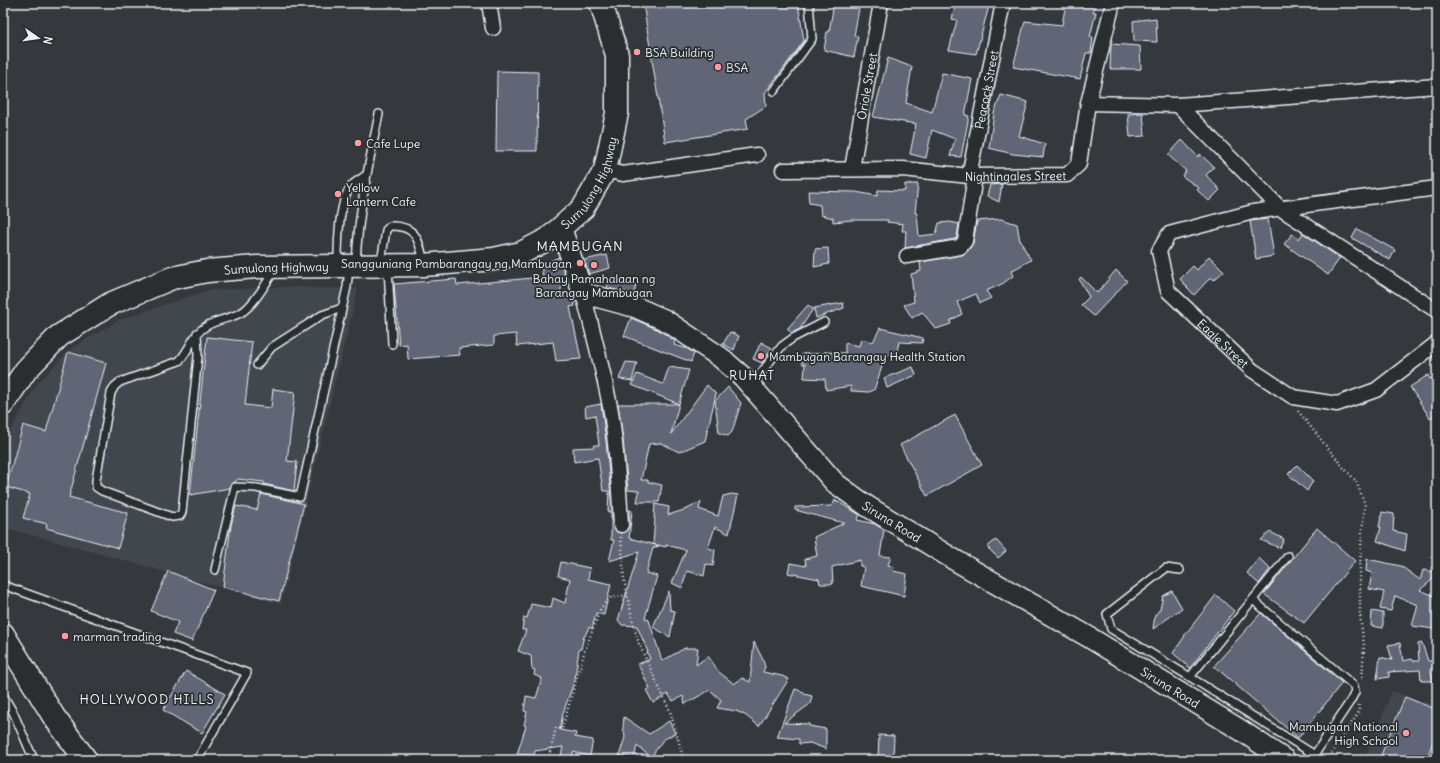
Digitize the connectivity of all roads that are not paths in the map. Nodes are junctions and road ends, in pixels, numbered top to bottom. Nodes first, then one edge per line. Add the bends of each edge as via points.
1 (489, 3) edge
2 (601, 3) edge
3 (809, 3) edge
4 (881, 3) edge
5 (1003, 3) edge
6 (1113, 3) edge
7 (493, 28) dead end
8 (1437, 86) edge
9 (774, 91) dead end
10 (1088, 103) junction
11 (1178, 105) junction
12 (380, 114) dead end
13 (757, 155) dead end
14 (852, 169) junction
15 (605, 170) junction
16 (783, 170) dead end
17 (366, 175) junction
18 (972, 176) junction
19 (1437, 188) edge
20 (1281, 209) junction
21 (561, 228) junction
22 (907, 256) dead end
23 (424, 264) junction
24 (384, 265) junction
25 (347, 266) junction
26 (277, 267) junction
27 (584, 293) junction
28 (342, 308) junction
29 (1437, 311) edge
30 (824, 322) dead end
31 (197, 333) junction
32 (1437, 343) edge
33 (392, 344) dead end
34 (257, 366) dead end
35 (753, 383) dead end
36 (3, 404) edge
37 (621, 526) road end
38 (1288, 556) dead end
39 (215, 570) dead end
40 (1180, 570) dead end
41 (3, 585) edge
42 (1253, 600) junction
43 (3, 634) edge
44 (1190, 677) junction
45 (3, 695) edge
46 (1313, 758) edge
47 (34, 760) edge
48 (86, 760) edge
49 (197, 760) edge
50 (1285, 760) edge

1 - 7 street
2 - 15 main road, Sumulong Highway via 617,55 617,113
3 - 9 lane via 812,39
4 - 14 street, Oriole Street
5 - 18 street, Peacock Street
6 - 10 street, Nightingales Street
8 - 11 street
10 - 11 street
10 - 18 street, Nightingales Street via 1079,164 1067,175
11 - 20 street
12 - 17 lane
13 - 15 street via 623,174
14 - 16 street, Nightingales Street
14 - 18 street, Nightingales Street via 903,169
15 - 21 main road, Sumulong Highway via 583,208
17 - 25 lane via 357,232
17 - 25 lane via 353,184 346,194 339,226
18 - 22 street, Peacock Street via 965,241 960,247
19 - 20 street, Eagle Street
20 - 29 street
20 - 32 street, Eagle Street via 1253,212 1169,234 1159,251 1168,291 1252,370 1293,397 1337,404 1376,390
21 - 23 main road, Sumulong Highway via 548,239 520,253 494,259
21 - 27 street
23 - 24 main road, Sumulong Highway
23 - 24 lane via 415,233 398,226 390,226 386,230
24 - 25 main road, Sumulong Highway
24 - 33 lane
25 - 26 main road, Sumulong Highway
25 - 28 lane via 347,287
26 - 31 lane via 249,307 205,326
26 - 36 main road, Sumulong Highway via 207,271 172,278 110,304 59,336 26,370
27 - 37 street via 611,412
27 - 50 street, Siruna Road via 635,307 665,320 720,357 743,377 835,483 867,506 1087,636
28 - 34 lane via 322,315 272,347
28 - 39 lane via 300,497 256,488 235,487
30 - 35 lane via 782,346
31 - 31 lane via 179,361 114,386 96,480 96,486 102,491 172,517 180,516 182,512 198,356
38 - 42 lane
40 - 44 lane via 1166,568 1107,614 1111,629
41 - 49 lane via 248,672
42 - 44 lane
42 - 46 lane via 1354,686 1355,692 1351,700
43 - 48 main road via 54,717
44 - 46 lane
45 - 47 lane

